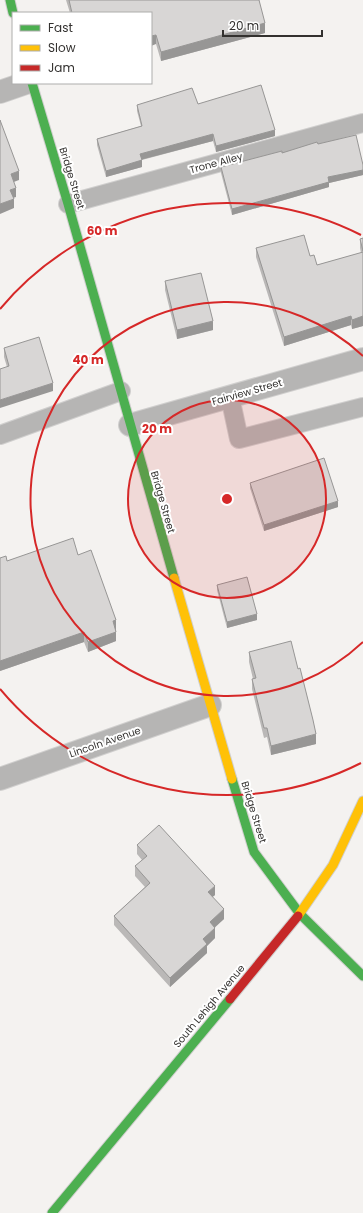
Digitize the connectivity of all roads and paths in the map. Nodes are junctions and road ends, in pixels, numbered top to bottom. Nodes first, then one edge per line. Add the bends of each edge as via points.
1 (10, 0) edge
2 (13, 12) edge
3 (23, 84) edge
4 (32, 84) edge
5 (0, 92) edge
6 (363, 123) edge
7 (68, 204) junction
8 (363, 359) edge
9 (121, 391) junction
10 (230, 397) junction
11 (363, 407) edge
12 (130, 426) junction
13 (0, 435) edge
14 (210, 705) junction
15 (0, 779) edge
16 (363, 801) edge
17 (300, 914) junction
18 (363, 976) edge
19 (52, 1213) edge

1 - 2 main road
3 - 5 street
4 - 7 main road, Bridge Street
6 - 7 lane, Trone Alley
7 - 9 main road, Bridge Street
8 - 10 street, Fairview Street
9 - 12 main road, Bridge Street
9 - 13 lane
10 - 11 lane via 239,439
10 - 12 street, Fairview Street
12 - 14 main road, Bridge Street
14 - 15 street, Lincoln Avenue
14 - 17 main road, Bridge Street via 254,852
16 - 17 main road, South Lehigh Avenue via 333,865
17 - 18 main road, Bridge Street
17 - 19 main road, South Lehigh Avenue

